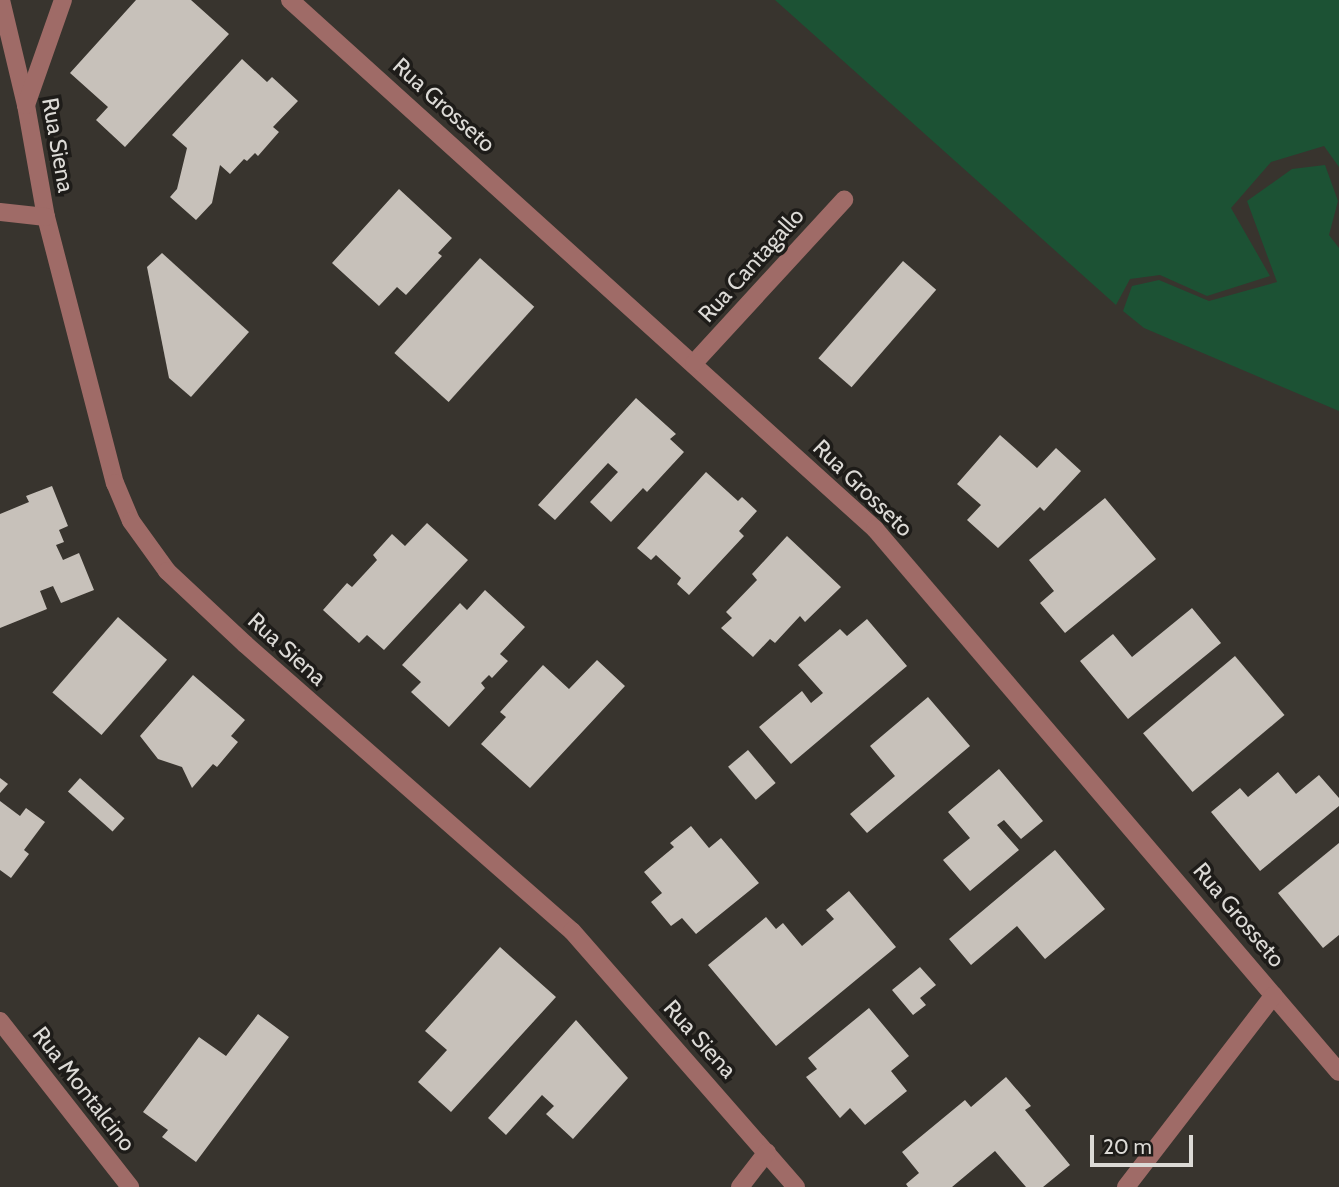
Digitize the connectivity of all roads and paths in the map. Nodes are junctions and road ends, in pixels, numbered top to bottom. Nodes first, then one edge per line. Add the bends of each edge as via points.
1 (1, 0) edge
2 (63, 0) edge
3 (290, 0) edge
4 (26, 105) junction
5 (844, 200) dead end
6 (0, 212) edge
7 (46, 218) junction
8 (694, 363) junction
9 (1274, 995) junction
10 (0, 1021) edge
11 (1339, 1072) edge
12 (768, 1152) junction
13 (130, 1187) edge
14 (740, 1187) edge
15 (796, 1187) edge
16 (1126, 1187) edge

1 - 4 street, Rua Siena
2 - 4 street
3 - 8 street, Rua Grosseto
4 - 7 street, Rua Siena
5 - 8 street, Rua Cantagallo
6 - 7 street
7 - 12 street, Rua Siena via 115,482 131,521 167,571 387,772 572,931
8 - 9 street, Rua Grosseto via 875,529
9 - 11 street, Rua Grosseto
9 - 16 street
10 - 13 street, Rua Montalcino
12 - 14 street
12 - 15 street, Rua Siena

